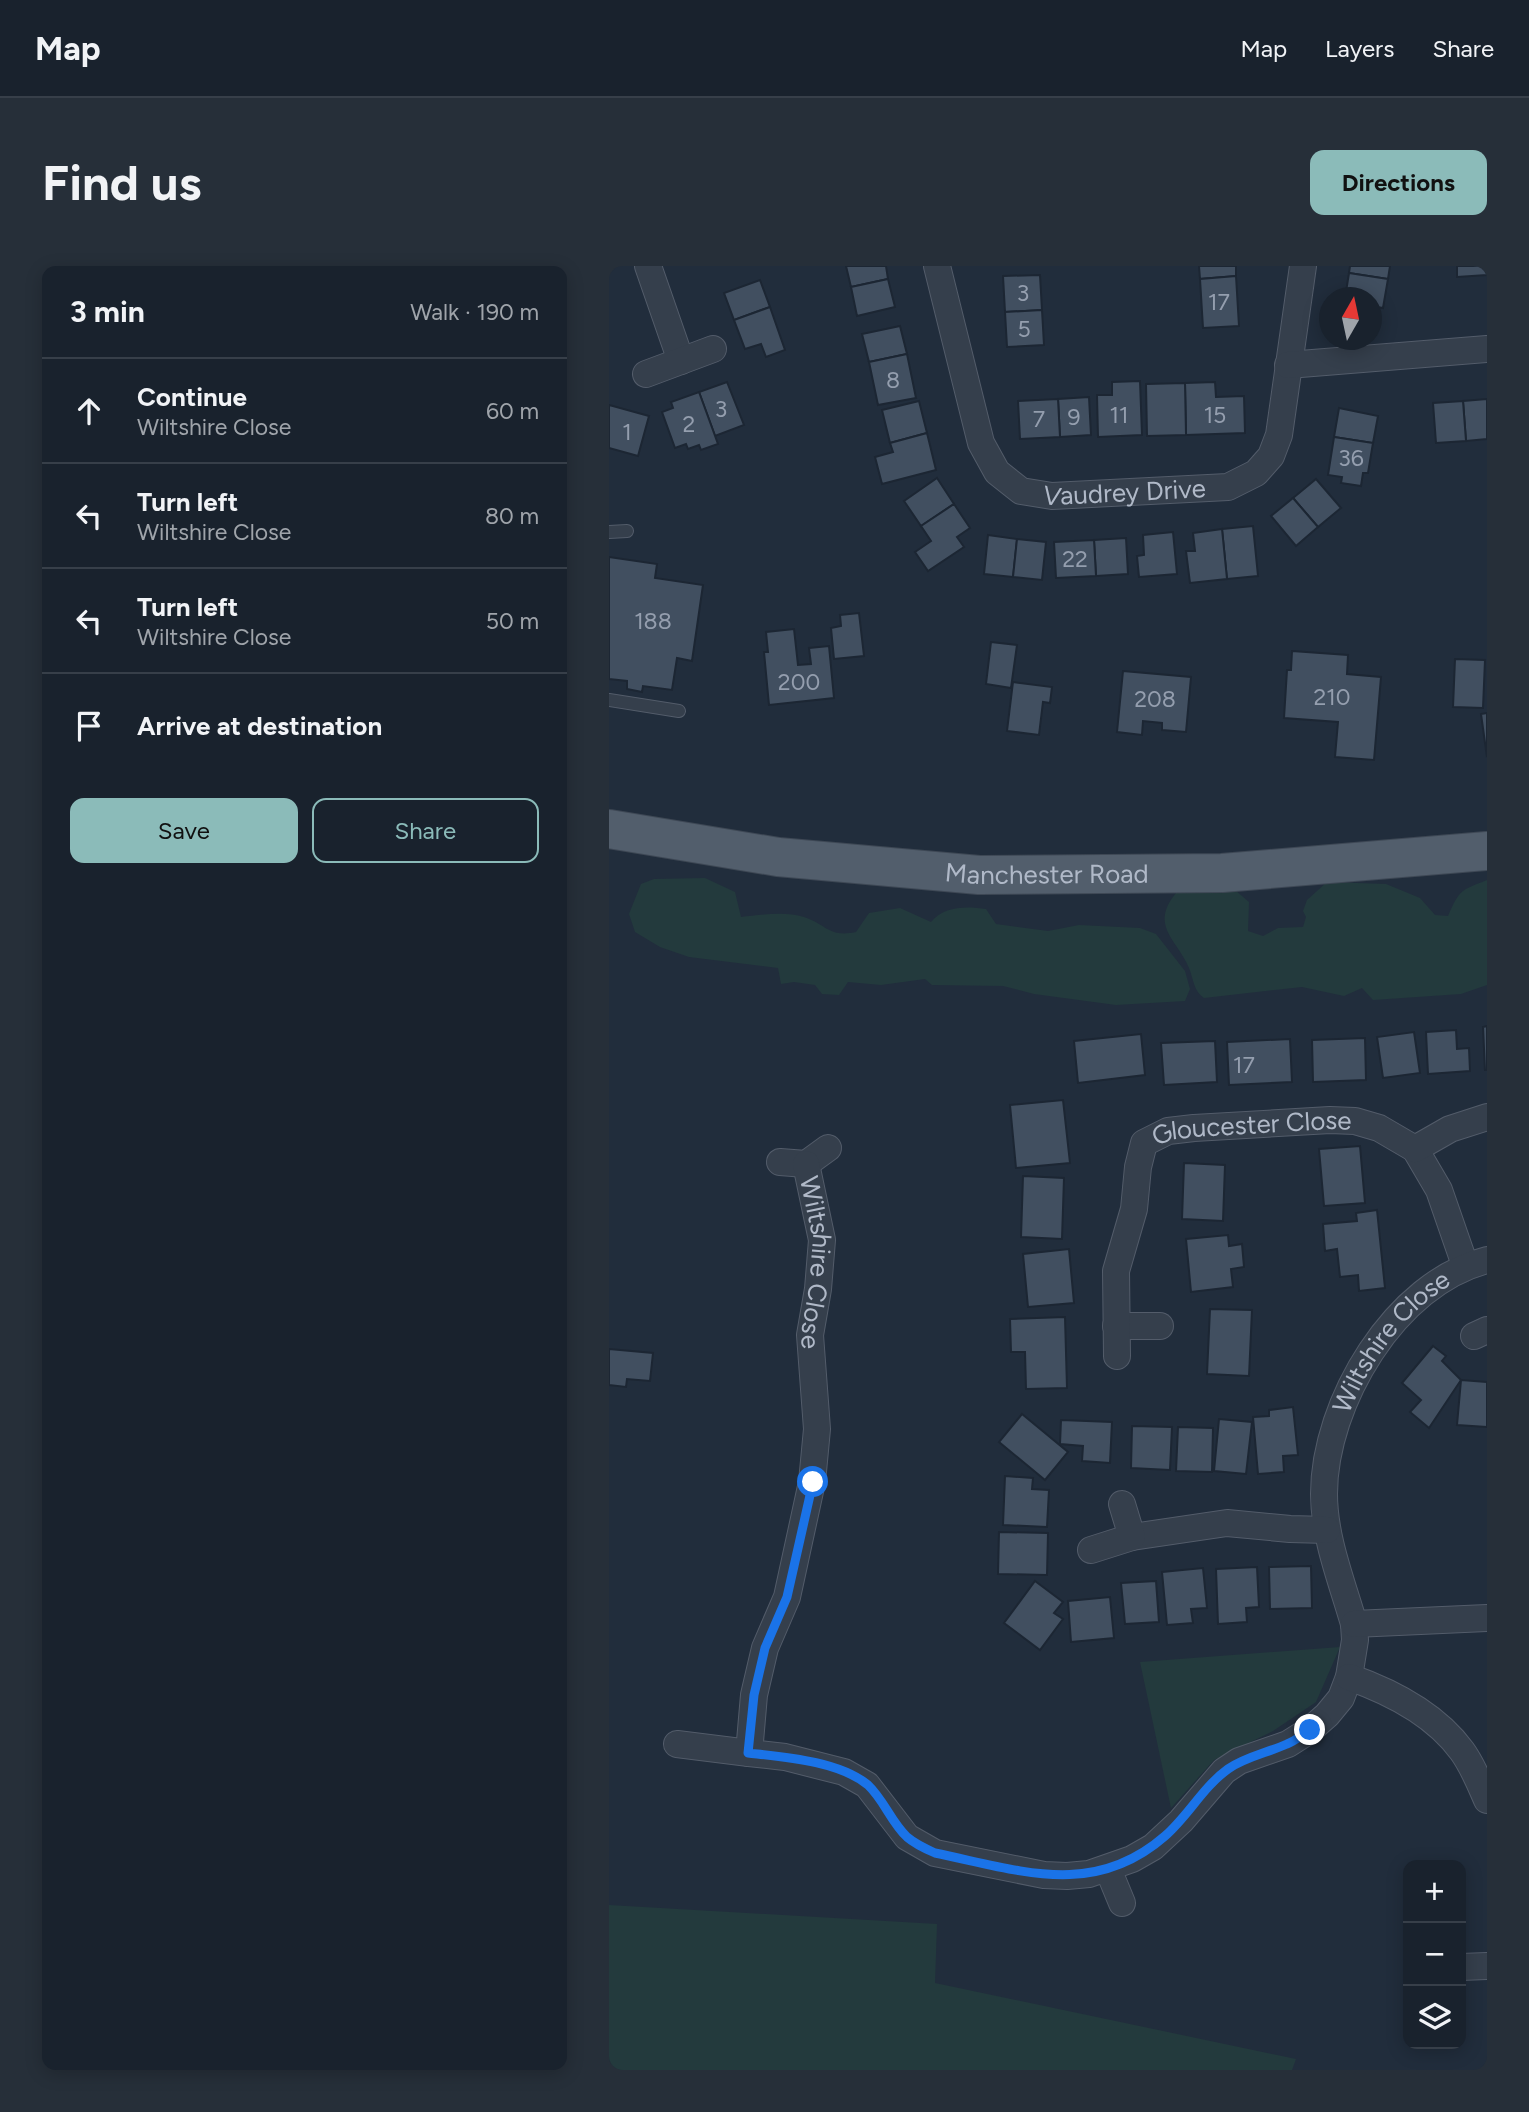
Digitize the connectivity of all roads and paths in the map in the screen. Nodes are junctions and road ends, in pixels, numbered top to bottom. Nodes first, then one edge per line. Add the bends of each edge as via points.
1 (649, 266) edge
2 (937, 266) edge
3 (1303, 266) edge
4 (713, 349) dead end
5 (1487, 349) edge
6 (681, 361) junction
7 (1288, 365) junction
8 (646, 374) dead end
9 (628, 530) dead end
10 (609, 532) edge
11 (609, 700) edge
12 (679, 711) dead end
13 (609, 829) edge
14 (1487, 851) edge
15 (1487, 1117) edge
16 (828, 1148) dead end
17 (1415, 1149) junction
18 (779, 1162) dead end
19 (806, 1164) junction
20 (1476, 1262) edge
21 (1116, 1326) junction
22 (1160, 1326) dead end
23 (1117, 1356) dead end
24 (1122, 1504) dead end
25 (1327, 1530) junction
26 (1132, 1537) junction
27 (1091, 1550) dead end
28 (1487, 1618) edge
29 (1354, 1624) junction
30 (1349, 1677) junction
31 (677, 1744) dead end
32 (748, 1753) junction
33 (1487, 1800) edge
34 (1108, 1869) junction
35 (1122, 1903) dead end
36 (1487, 1966) edge
37 (1466, 1967) edge

1 - 6 street
2 - 7 street, Vaudrey Drive via 981,443 997,472 1021,491 1052,496 1228,487 1256,474 1271,456 1279,435
3 - 7 street, Vaudrey Drive
4 - 6 street
5 - 7 street
6 - 8 street
9 - 10 lane
11 - 12 lane
13 - 14 main road, Manchester Road via 778,857 979,875 1222,873
15 - 17 street via 1450,1129
16 - 19 street, Wiltshire Close
17 - 20 street, Gloucester Close
17 - 21 street, Gloucester Close via 1379,1128 1330,1120 1168,1131 1144,1143 1134,1209 1116,1271
18 - 19 street, Wiltshire Close
19 - 32 street, Wiltshire Close via 822,1240 810,1335 817,1429 813,1482 787,1597 765,1648
20 - 25 street, Wiltshire Close via 1419,1294 1382,1335 1355,1381 1338,1418 1325,1468
21 - 22 street
21 - 23 street, Gloucester Close
24 - 26 street
25 - 26 street via 1227,1523
25 - 29 street, Wiltshire Close
26 - 27 street
28 - 29 street
29 - 30 street, Wiltshire Close
30 - 33 street via 1408,1702 1450,1737 1471,1765
30 - 34 street, Wiltshire Close via 1341,1698 1310,1730 1288,1744 1239,1761 1167,1834 1132,1859
31 - 32 street
32 - 34 street, Wiltshire Close via 844,1772 867,1785 907,1837 935,1853 1044,1875
34 - 35 street
36 - 37 street

